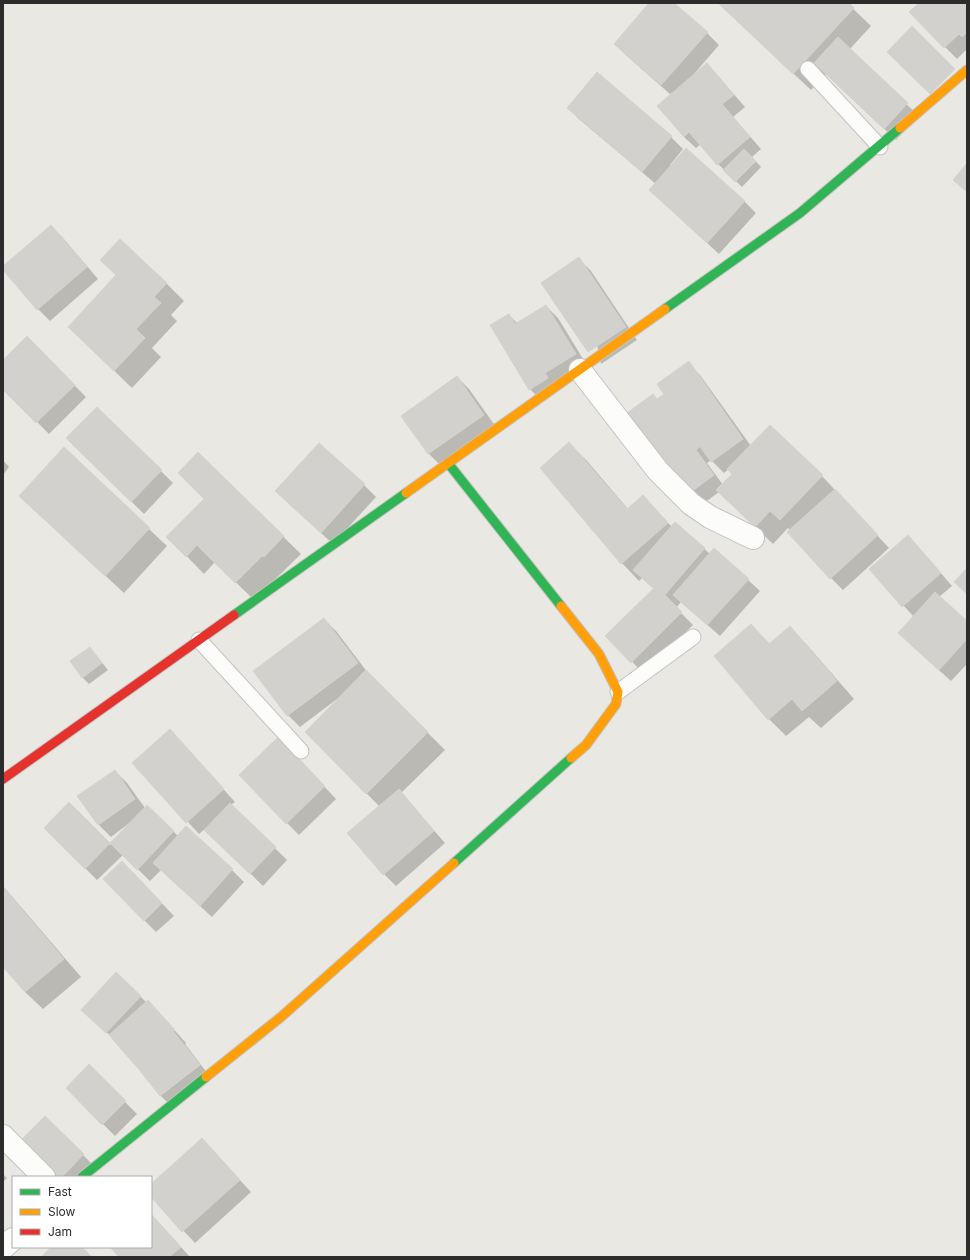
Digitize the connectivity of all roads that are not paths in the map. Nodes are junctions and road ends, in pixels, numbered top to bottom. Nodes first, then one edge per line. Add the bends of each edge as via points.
1 (808, 69) dead end
2 (967, 70) edge
3 (880, 146) junction
4 (580, 370) junction
5 (448, 463) junction
6 (753, 538) dead end
7 (693, 637) dead end
8 (199, 640) junction
9 (618, 692) junction
10 (301, 751) dead end
11 (3, 779) edge
12 (3, 1136) edge
13 (43, 1176) edge
14 (83, 1176) edge
15 (12, 1240) edge
16 (3, 1248) edge

1 - 3 lane
2 - 3 street
3 - 4 street via 800,213
4 - 5 street
4 - 6 street via 658,471 691,504 710,518
5 - 8 street
5 - 9 street via 599,654
7 - 9 lane
8 - 10 lane
8 - 11 street
9 - 14 street via 616,704 586,745 280,1017
12 - 13 street
15 - 16 street

